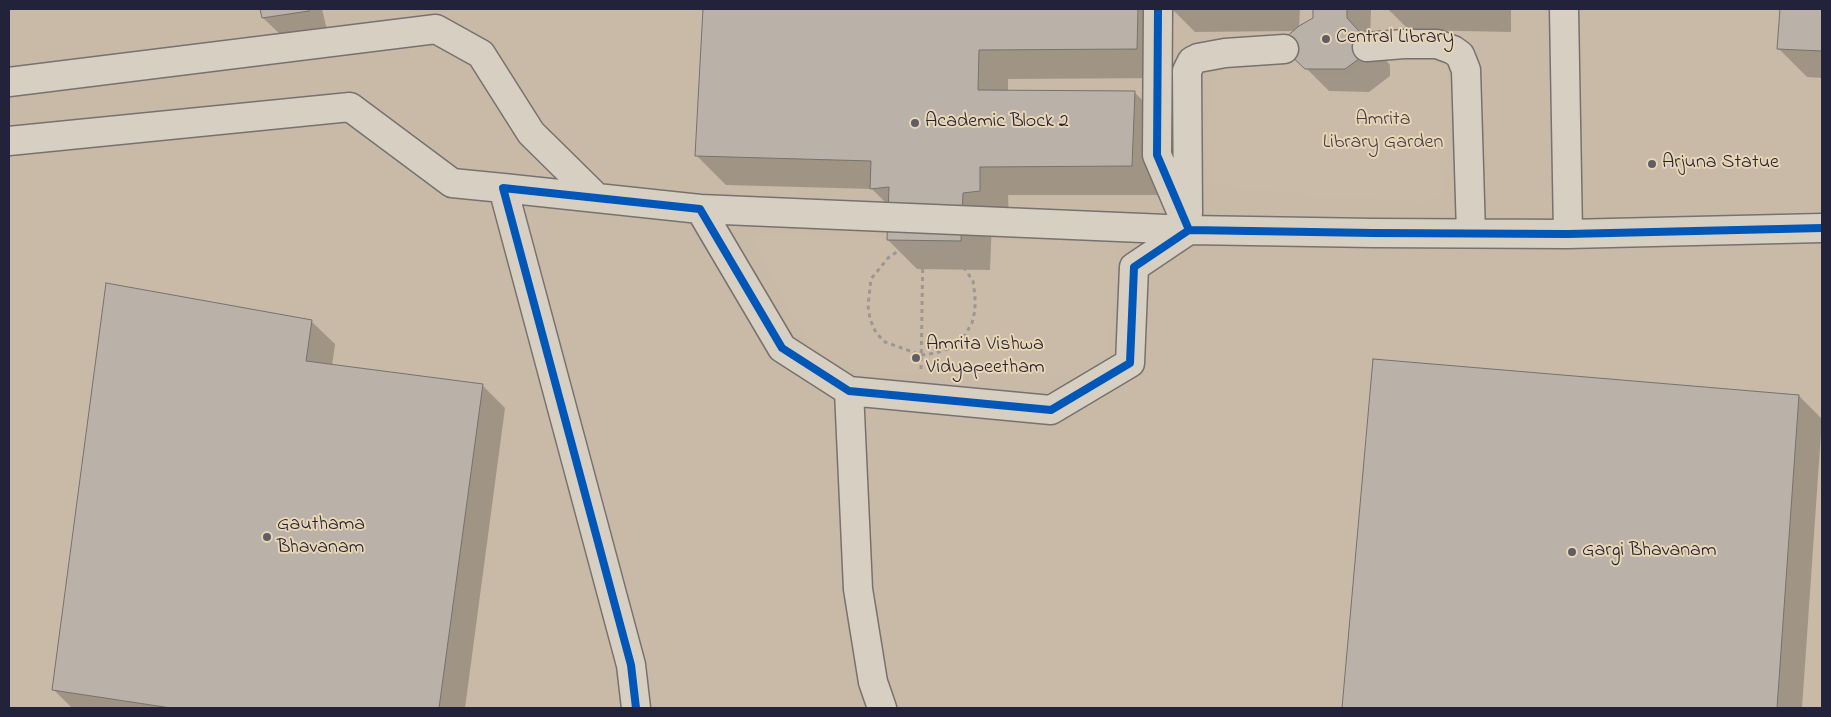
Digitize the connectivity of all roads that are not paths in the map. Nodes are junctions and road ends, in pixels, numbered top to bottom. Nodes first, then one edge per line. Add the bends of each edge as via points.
1 (1158, 9) edge
2 (1564, 9) edge
3 (1367, 47) dead end
4 (1284, 48) dead end
5 (9, 82) edge
6 (9, 141) edge
7 (503, 188) junction
8 (597, 198) junction
9 (700, 208) junction
10 (1822, 228) edge
11 (1189, 230) junction
12 (1471, 233) junction
13 (1568, 234) junction
14 (849, 391) junction
15 (636, 708) edge
16 (882, 708) edge

1 - 11 street via 1157,155
2 - 13 street
3 - 12 street via 1437,44 1460,55 1466,70
4 - 11 street via 1225,53 1192,61 1187,71
5 - 8 street via 436,29 480,54 531,133
6 - 7 street via 350,107 452,183
7 - 8 street
7 - 15 street via 631,665
8 - 9 street
9 - 11 street
9 - 14 street via 782,348
10 - 13 street
11 - 12 street
11 - 14 street via 1134,267 1130,363 1051,410
12 - 13 street
14 - 16 street via 858,589 873,682

